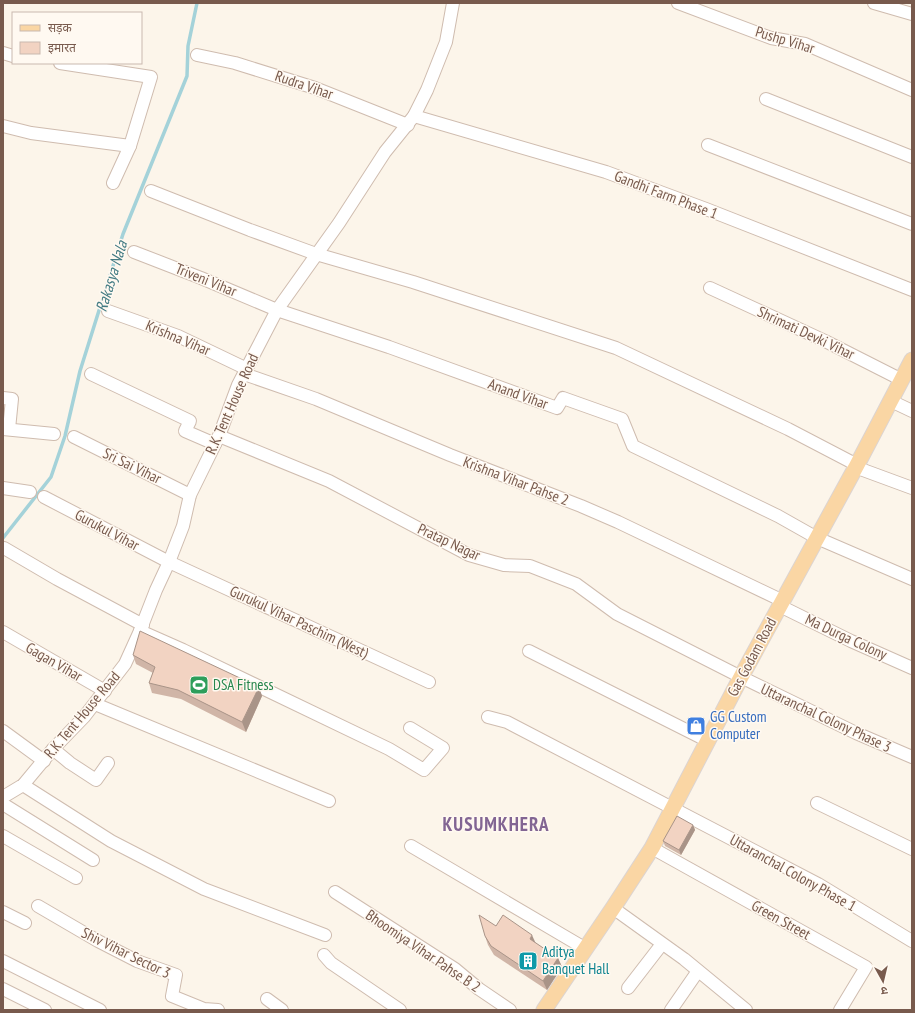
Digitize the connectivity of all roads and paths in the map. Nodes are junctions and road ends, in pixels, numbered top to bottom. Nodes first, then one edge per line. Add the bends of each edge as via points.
1 (678, 3) edge
2 (874, 3) edge
3 (450, 4) edge
4 (912, 14) edge
5 (197, 55) dead end
6 (67, 64) edge
7 (912, 90) edge
8 (766, 99) dead end
9 (411, 120) junction
10 (3, 126) edge
11 (708, 145) dead end
12 (130, 146) junction
13 (912, 157) edge
14 (113, 183) dead end
15 (151, 191) dead end
16 (912, 224) edge
17 (134, 252) dead end
18 (316, 254) junction
19 (710, 288) dead end
20 (912, 290) edge
21 (277, 310) junction
22 (108, 311) dead end
23 (912, 360) edge
24 (245, 371) junction
25 (91, 374) dead end
26 (902, 380) junction
27 (3, 398) edge
28 (891, 401) junction
29 (912, 411) edge
30 (6, 429) edge
31 (54, 434) dead end
32 (74, 437) dead end
33 (217, 440) junction
34 (856, 466) junction
35 (3, 488) edge
36 (912, 488) edge
37 (30, 492) dead end
38 (190, 495) junction
39 (44, 497) dead end
40 (817, 538) junction
41 (4, 548) edge
42 (169, 562) junction
43 (912, 579) edge
44 (782, 603) junction
45 (141, 628) junction
46 (3, 632) edge
47 (529, 651) dead end
48 (912, 668) edge
49 (741, 677) junction
50 (430, 682) dead end
51 (105, 691) junction
52 (95, 704) junction
53 (488, 717) dead end
54 (410, 728) dead end
55 (3, 731) edge
56 (708, 740) junction
57 (54, 749) junction
58 (912, 757) edge
59 (44, 760) junction
60 (108, 763) dead end
61 (23, 784) junction
62 (3, 797) edge
63 (329, 801) dead end
64 (817, 803) dead end
65 (3, 804) edge
66 (673, 809) junction
67 (3, 836) edge
68 (411, 846) dead end
69 (652, 848) junction
70 (912, 849) edge
71 (92, 860) dead end
72 (76, 878) dead end
73 (335, 892) dead end
74 (38, 906) dead end
75 (613, 908) junction
76 (3, 912) edge
77 (25, 923) dead end
78 (325, 935) dead end
79 (912, 941) edge
80 (662, 944) junction
81 (586, 949) junction
82 (324, 955) dead end
83 (3, 961) edge
84 (698, 971) junction
85 (628, 988) dead end
86 (3, 989) edge
87 (267, 999) dead end
88 (45, 1010) edge
89 (100, 1010) edge
90 (218, 1010) edge
91 (282, 1010) edge
92 (400, 1010) edge
93 (510, 1010) edge
94 (544, 1010) edge
95 (671, 1010) edge
96 (746, 1010) edge
97 (840, 1010) edge

1 - 7 street, Pushp Vihar via 771,38 805,44
2 - 4 street
3 - 9 street, R.K. Tent House Road via 446,42 427,90
5 - 9 street, Rudra Vihar via 235,63
6 - 12 street via 152,77
8 - 13 street
9 - 18 street, R.K. Tent House Road via 385,152
9 - 20 street, Gandhi Farm Phase 1 via 606,172
10 - 12 street via 31,133
11 - 16 street
12 - 14 street
15 - 18 street
17 - 21 street, Triveni Vihar
18 - 21 street, R.K. Tent House Road
18 - 34 street via 420,284 616,348 788,429
19 - 26 street, Shrimati Devki Vihar
21 - 24 street, R.K. Tent House Road
21 - 40 street, Anand Vihar via 389,347 557,408 563,398 622,419 632,446 778,516
22 - 24 street, Krishna Vihar via 178,336
23 - 26 main road, Gas Godam Road
24 - 33 street, R.K. Tent House Road
24 - 44 street, Krishna Vihar Pahse 2 via 581,506
25 - 33 street, Pratap Nagar via 190,421 185,431
26 - 28 main road, Gas Godam Road
27 - 30 street via 12,399
28 - 29 street
28 - 34 main road, Gas Godam Road
30 - 31 street
32 - 38 street, Sri Sai Vihar
33 - 38 street, R.K. Tent House Road
33 - 49 street, Pratap Nagar via 330,481 470,555 504,565 530,566 576,584 617,614
34 - 36 street
34 - 40 main road, Gas Godam Road
35 - 37 street
38 - 42 street, R.K. Tent House Road via 183,526
39 - 42 street, Gurukul Vihar
40 - 43 street
40 - 44 main road, Gas Godam Road
41 - 45 street
42 - 45 street, R.K. Tent House Road
42 - 50 street, Gurukul Vihar Paschim (West)
44 - 48 street, Ma Durga Colony via 851,641
44 - 49 main road, Gas Godam Road
45 - 51 street, R.K. Tent House Road via 125,664
45 - 54 street via 389,749 424,770 443,748
46 - 51 street, Gagan Vihar
47 - 56 street
49 - 56 main road, Gas Godam Road
49 - 58 street, Uttaranchal Colony Phase 3
51 - 52 street, R.K. Tent House Road
52 - 57 street, R.K. Tent House Road
52 - 63 street
53 - 66 street, Uttaranchal Colony Phase 1 via 506,722
55 - 59 street
56 - 66 main road, Gas Godam Road
57 - 59 street, R.K. Tent House Road
57 - 60 street via 96,780
59 - 61 street, R.K. Tent House Road
61 - 62 street, R.K. Tent House Road
61 - 78 street via 111,841 204,888
64 - 70 street
65 - 71 street
66 - 69 main road, Gas Godam Road
66 - 79 street, Uttaranchal Colony Phase 1 via 818,884
67 - 72 street
68 - 81 street
69 - 75 main road, Gas Godam Road
69 - 97 street, Green Street via 866,967
73 - 93 street, Bhoomiya Vihar Pahse B 2 via 455,969
74 - 90 street, Shiv Vihar Sector 3 via 137,961 176,975 172,996 204,1009
75 - 80 street
75 - 81 main road, Gas Godam Road
76 - 77 street
80 - 84 street
80 - 85 street
81 - 94 main road, Gas Godam Road
82 - 92 street via 331,963
83 - 89 street
84 - 95 street
84 - 96 street
86 - 88 street
87 - 91 street

